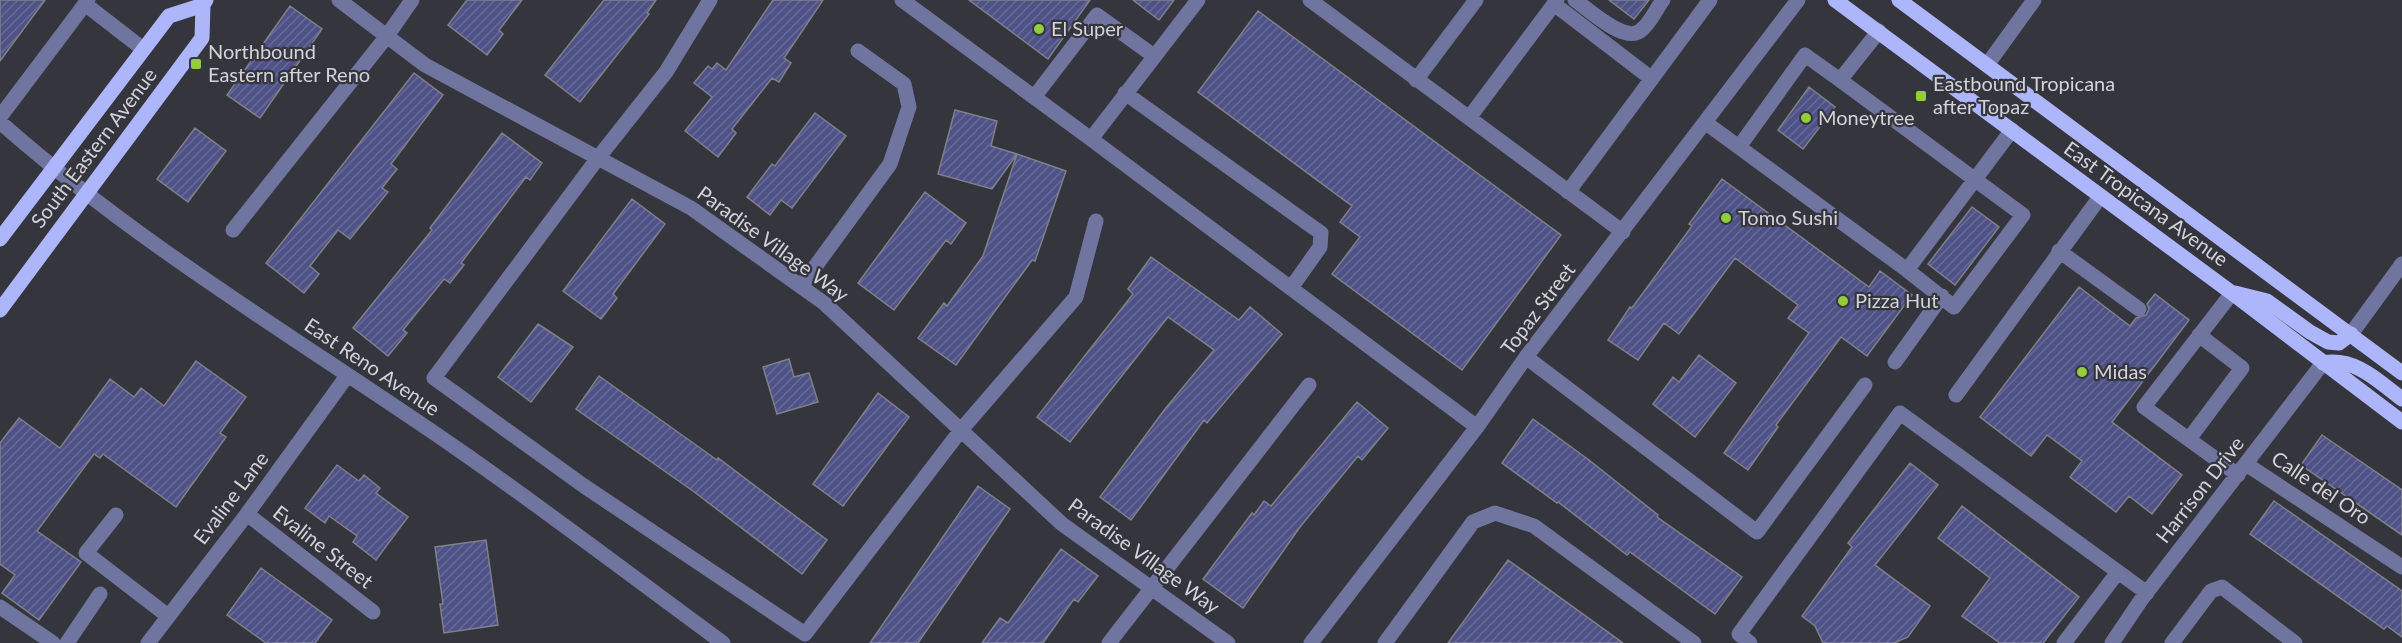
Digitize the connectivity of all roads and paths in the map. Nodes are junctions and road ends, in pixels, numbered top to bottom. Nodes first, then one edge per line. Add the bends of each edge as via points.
1 (339, 0) edge
2 (412, 0) edge
3 (710, 0) edge
4 (902, 0) edge
5 (1198, 0) edge
6 (1476, 0) edge
7 (1575, 0) edge
8 (1663, 0) edge
9 (1710, 0) edge
10 (1798, 0) edge
11 (1835, 0) edge
12 (1899, 0) edge
13 (2034, 0) edge
14 (1313, 1) edge
15 (87, 2) edge
16 (205, 2) edge
17 (1556, 2) edge
18 (1879, 31) junction
19 (387, 36) junction
20 (143, 49) junction
21 (858, 51) dead end
22 (1154, 56) junction
23 (1987, 64) junction
24 (1652, 79) junction
25 (1416, 80) junction
26 (1840, 80) junction
27 (1125, 93) junction
28 (1035, 96) junction
29 (0, 117) edge
30 (1469, 118) junction
31 (0, 123) edge
32 (1706, 123) junction
33 (2012, 130) junction
34 (1091, 139) junction
35 (1739, 147) junction
36 (598, 158) junction
37 (54, 168) junction
38 (1976, 179) junction
39 (1569, 192) junction
40 (86, 193) junction
41 (2100, 197) junction
42 (1096, 220) dead end
43 (233, 230) dead end
44 (1623, 232) junction
45 (0, 239) edge
46 (2060, 251) junction
47 (2402, 264) edge
48 (1907, 270) junction
49 (801, 286) junction
50 (1291, 288) junction
51 (2232, 293) junction
52 (1942, 296) junction
53 (2139, 309) dead end
54 (0, 310) edge
55 (2199, 334) junction
56 (2351, 334) junction
57 (1526, 357) junction
58 (1895, 362) dead end
59 (2323, 363) junction
60 (2402, 374) edge
61 (347, 376) junction
62 (1310, 385) dead end
63 (1865, 385) dead end
64 (1956, 395) dead end
65 (2402, 399) edge
66 (2402, 422) edge
67 (1477, 427) junction
68 (961, 430) junction
69 (2189, 439) junction
70 (2242, 469) junction
71 (247, 514) junction
72 (116, 515) dead end
73 (2402, 567) edge
74 (2118, 572) junction
75 (1152, 588) junction
76 (2147, 593) junction
77 (100, 594) dead end
78 (0, 607) edge
79 (374, 612) dead end
80 (168, 616) junction
81 (53, 643) edge
82 (67, 643) edge
83 (148, 643) edge
84 (723, 643) edge
85 (1109, 643) edge
86 (1228, 643) edge
87 (1311, 643) edge
88 (1385, 643) edge
89 (1694, 643) edge
90 (1750, 643) edge
91 (2064, 643) edge
92 (2112, 643) edge
93 (2172, 643) edge
94 (2295, 643) edge

1 - 19 street, Paradise Village Way
2 - 19 street
3 - 36 street via 666,72
4 - 28 street
5 - 22 street
6 - 25 street
7 - 8 street via 1618,31 1629,33 1638,33
9 - 24 street
10 - 32 street, Topaz Street
11 - 18 main road, East Tropicana Avenue
12 - 23 main road, East Tropicana Avenue
13 - 23 street
14 - 25 street
15 - 20 street
15 - 29 street
16 - 20 main road, South Eastern Avenue via 169,16
16 - 40 main road, South Eastern Avenue via 202,38
17 - 24 street
17 - 30 street
18 - 26 street
18 - 33 main road, East Tropicana Avenue
19 - 36 street, Paradise Village Way via 425,65
19 - 43 street
20 - 37 main road, South Eastern Avenue
21 - 49 street via 904,84 909,107 890,164
22 - 27 street
22 - 28 street via 1097,15
23 - 56 main road, East Tropicana Avenue
24 - 39 street
25 - 30 street
26 - 35 street via 1805,55
26 - 38 street
27 - 34 street
27 - 50 street via 1321,233 1320,247
28 - 34 street
30 - 39 street
31 - 37 street, East Reno Avenue
32 - 35 street
32 - 44 street, Topaz Street
33 - 38 street
33 - 41 main road, East Tropicana Avenue
34 - 50 street
35 - 48 street
36 - 49 street, Paradise Village Way via 691,208
36 - 68 street via 434,378 584,486 805,634
37 - 40 street, East Reno Avenue
37 - 45 main road, South Eastern Avenue
38 - 48 street
38 - 52 street via 2023,215 1954,307
39 - 44 street
40 - 54 main road, South Eastern Avenue
40 - 61 street, East Reno Avenue
41 - 46 street
41 - 51 main road, East Tropicana Avenue
42 - 68 street via 1076,297
44 - 57 street, Topaz Street
46 - 53 street
46 - 64 street
47 - 56 street
48 - 52 street
49 - 68 street, Paradise Village Way
50 - 67 street
51 - 55 street
51 - 56 main road via 2267,301 2328,342 2339,343
51 - 59 main road, East Tropicana Avenue
52 - 58 street
55 - 69 street via 2242,368
55 - 69 street, Calle del Oro via 2144,407
56 - 60 main road, East Tropicana Avenue
57 - 63 street via 1757,532
57 - 67 street, Topaz Street
59 - 65 main road via 2350,363
59 - 66 main road, East Tropicana Avenue
59 - 70 street, Harrison Drive
61 - 71 street, Evaline Lane
61 - 84 street, East Reno Avenue via 456,448
62 - 75 street
67 - 87 street, Topaz Street
68 - 75 street, Paradise Village Way via 1062,524
69 - 70 street, Calle del Oro
70 - 73 street, Calle del Oro
70 - 76 street, Harrison Drive
71 - 79 street, Evaline Street
71 - 80 street, Evaline Lane
72 - 80 street via 86,553
74 - 76 street
74 - 90 street via 1900,413 1739,634
74 - 91 street
75 - 85 street
75 - 86 street, Paradise Village Way
76 - 92 street, Harrison Drive
77 - 82 street
78 - 81 street
80 - 83 street, Evaline Lane
88 - 89 street via 1473,522 1495,513 1534,526
93 - 94 street via 2211,591 2222,587

